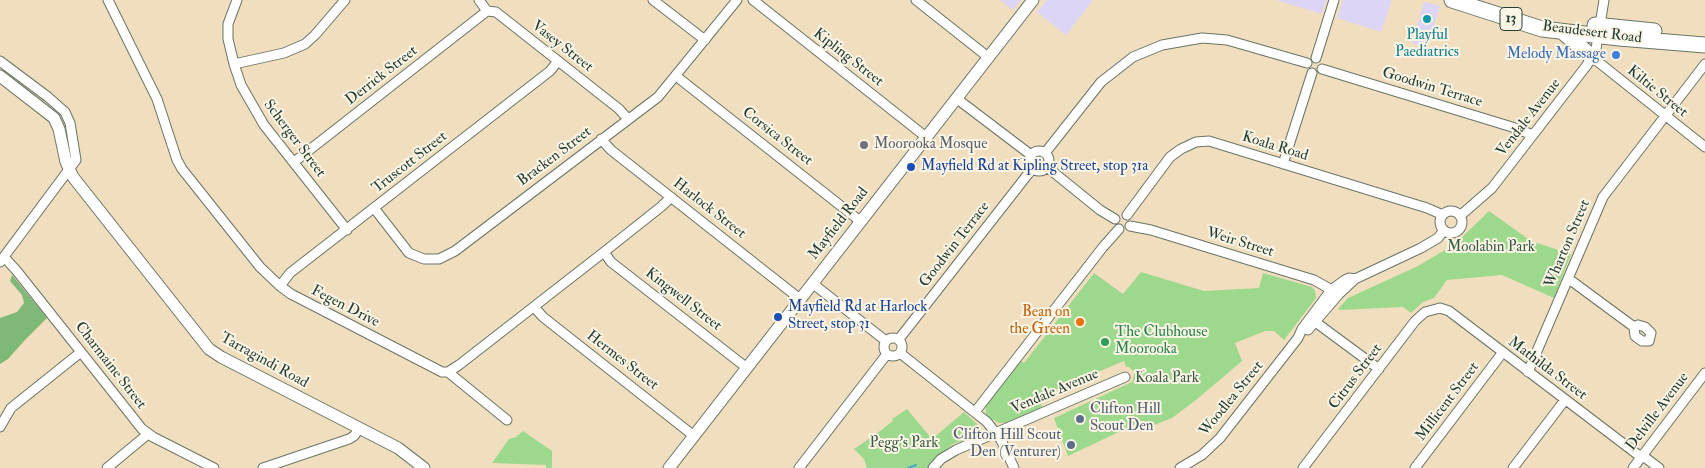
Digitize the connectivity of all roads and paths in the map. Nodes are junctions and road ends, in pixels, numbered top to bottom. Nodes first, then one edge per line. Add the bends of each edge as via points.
1 (108, 0) edge
2 (237, 0) edge
3 (345, 0) edge
4 (479, 0) edge
5 (653, 0) edge
6 (737, 0) edge
7 (753, 0) edge
8 (916, 0) edge
9 (1033, 0) edge
10 (1334, 0) edge
11 (1452, 0) edge
12 (1486, 0) edge
13 (1604, 0) edge
14 (487, 11) junction
15 (1600, 31) junction
16 (1562, 32) junction
17 (706, 40) junction
18 (1703, 44) edge
19 (988, 57) junction
20 (1592, 57) junction
21 (1316, 58) junction
22 (0, 61) edge
23 (558, 61) junction
24 (1307, 63) junction
25 (234, 64) junction
26 (1705, 64) edge
27 (1322, 68) junction
28 (1312, 74) junction
29 (0, 76) edge
30 (676, 76) junction
31 (956, 98) junction
32 (1665, 116) junction
33 (628, 119) junction
34 (1533, 135) junction
35 (926, 137) junction
36 (601, 139) junction
37 (1705, 147) edge
38 (1045, 153) junction
39 (1032, 155) junction
40 (294, 162) junction
41 (1283, 164) junction
42 (1047, 167) junction
43 (1032, 169) junction
44 (69, 170) junction
45 (671, 197) junction
46 (374, 208) junction
47 (1127, 215) junction
48 (1443, 215) junction
49 (1461, 215) junction
50 (1115, 219) junction
51 (860, 221) junction
52 (1130, 226) junction
53 (1119, 229) junction
54 (347, 230) junction
55 (1444, 230) junction
56 (604, 252) junction
57 (2, 259) edge
58 (1568, 280) junction
59 (812, 283) junction
60 (280, 286) junction
61 (1335, 292) junction
62 (800, 298) junction
63 (534, 307) junction
64 (1435, 308) joint
65 (1313, 320) junction
66 (1634, 327) dead end
67 (899, 339) junction
68 (886, 341) junction
69 (81, 352) junction
70 (1503, 352) junction
71 (900, 353) junction
72 (887, 354) junction
73 (746, 368) junction
74 (1379, 370) junction
75 (448, 372) junction
76 (1528, 372) junction
77 (1705, 373) edge
78 (1125, 377) dead end
79 (1565, 400) junction
80 (975, 412) junction
81 (507, 420) dead end
82 (0, 427) edge
83 (359, 428) junction
84 (996, 432) junction
85 (148, 434) junction
86 (694, 436) junction
87 (1642, 456) junction
88 (107, 468) edge
89 (214, 468) edge
90 (263, 468) edge
91 (424, 468) edge
92 (669, 468) edge
93 (799, 468) edge
94 (933, 468) edge
95 (1014, 468) edge
96 (1180, 468) edge
97 (1304, 468) edge
98 (1415, 468) edge
99 (1513, 468) edge
100 (1633, 468) edge
101 (1659, 468) edge

1 - 60 street, Fegen Drive via 157,99 182,169 260,267
2 - 25 street, Scherger Street via 228,24
3 - 25 street via 304,44
4 - 14 street, Vasey Street
5 - 17 street
6 - 17 street, Bracken Street
7 - 35 street, Kipling Street
8 - 19 street
9 - 19 street, Mayfield Road
10 - 21 street
11 - 16 highway, Beaudesert Road / 13
12 - 15 highway, Beaudesert Road / 13
13 - 15 street, Vendale Avenue
14 - 23 street, Vasey Street via 496,12
14 - 40 street, Derrick Street
15 - 16 highway, Beaudesert Road / 13
15 - 18 highway, Beaudesert Road / 13
15 - 20 street, Vendale Avenue
16 - 20 highway
17 - 30 street, Bracken Street
19 - 31 street, Mayfield Road
20 - 32 street, Kiltie Street
20 - 34 street, Vendale Avenue
21 - 24 street
21 - 27 street via 1321,61
22 - 44 street via 65,112 76,154 76,162
23 - 33 street, Vasey Street
23 - 46 street, Truscott Street via 550,71
24 - 28 street
24 - 38 street via 1227,40 1202,38 1162,44 1133,57 1111,73
25 - 40 street, Scherger Street via 254,110
26 - 32 street, Wharton Street
27 - 28 street via 1317,74
27 - 34 street, Goodwin Terrace
28 - 41 street
29 - 44 street, Tarragindi Road via 54,118
30 - 33 street, Bracken Street via 658,97
30 - 51 street, Corsica Street
31 - 35 street, Mayfield Road
31 - 39 street
32 - 37 street, Kiltie Street
32 - 58 street, Wharton Street via 1603,197
33 - 36 street, Bracken Street
34 - 49 street, Vendale Avenue via 1492,188
35 - 51 street, Mayfield Road
36 - 45 street, Harlock Street
36 - 46 street, Bracken Street via 455,251 439,259 424,259 409,253
38 - 39 street via 1039,151
38 - 42 street
39 - 43 street via 1029,164
40 - 54 street, Scherger Street
41 - 47 street, Koala Road via 1209,141 1196,142 1170,157
41 - 48 street, Koala Road
42 - 43 street via 1041,171
42 - 50 street
43 - 67 street, Goodwin Terrace
44 - 57 street
44 - 83 street, Tarragindi Road via 213,352
45 - 56 street
45 - 62 street, Harlock Street
46 - 54 street, Truscott Street
47 - 50 street via 1120,214
47 - 52 street
48 - 49 street via 1452,210
48 - 55 street via 1441,224
49 - 55 street via 1460,229 1451,233
50 - 53 street
51 - 59 street, Mayfield Road
52 - 53 street via 1126,230
52 - 61 street, Weir Street via 1314,280
53 - 80 street
54 - 60 street, Truscott Street via 290,274
55 - 61 street via 1438,238 1421,248
56 - 63 street
56 - 73 street, Kingwell Street via 611,262
57 - 69 street, Charmaine Street
58 - 66 street
58 - 76 street, Wharton Street
59 - 62 street, Mayfield Road
59 - 68 street
60 - 75 street, Fegen Drive via 442,372
61 - 65 street, Woodlea Street
62 - 73 street, Mayfield Road
63 - 75 street
63 - 86 street, Hermes Street
64 - 70 street, Mathilda Street via 1449,311
64 - 74 street, Citrus Street via 1415,321
65 - 74 street
65 - 96 street, Woodlea Street via 1302,329 1211,448
67 - 68 street via 893,337
67 - 71 street
68 - 72 street
69 - 82 street via 9,410
69 - 85 street, Charmaine Street
70 - 76 street, Mathilda Street
70 - 98 street, Millicent Street
71 - 72 street
71 - 80 street
72 - 93 street
73 - 86 street, Mayfield Road
74 - 97 street, Citrus Street
75 - 81 street, Fegen Drive
76 - 79 street, Mathilda Street
77 - 87 street, Delville Avenue
78 - 84 street, Vendale Avenue
79 - 87 street, Mathilda Street
79 - 99 street
80 - 84 street
83 - 90 street via 349,440
83 - 91 street, Tarragindi Road via 401,450
84 - 94 street via 949,454
84 - 95 street
85 - 88 street
85 - 89 street, Charmaine Street
86 - 92 street, Mayfield Road
87 - 100 street, Delville Avenue
87 - 101 street, Mathilda Street

